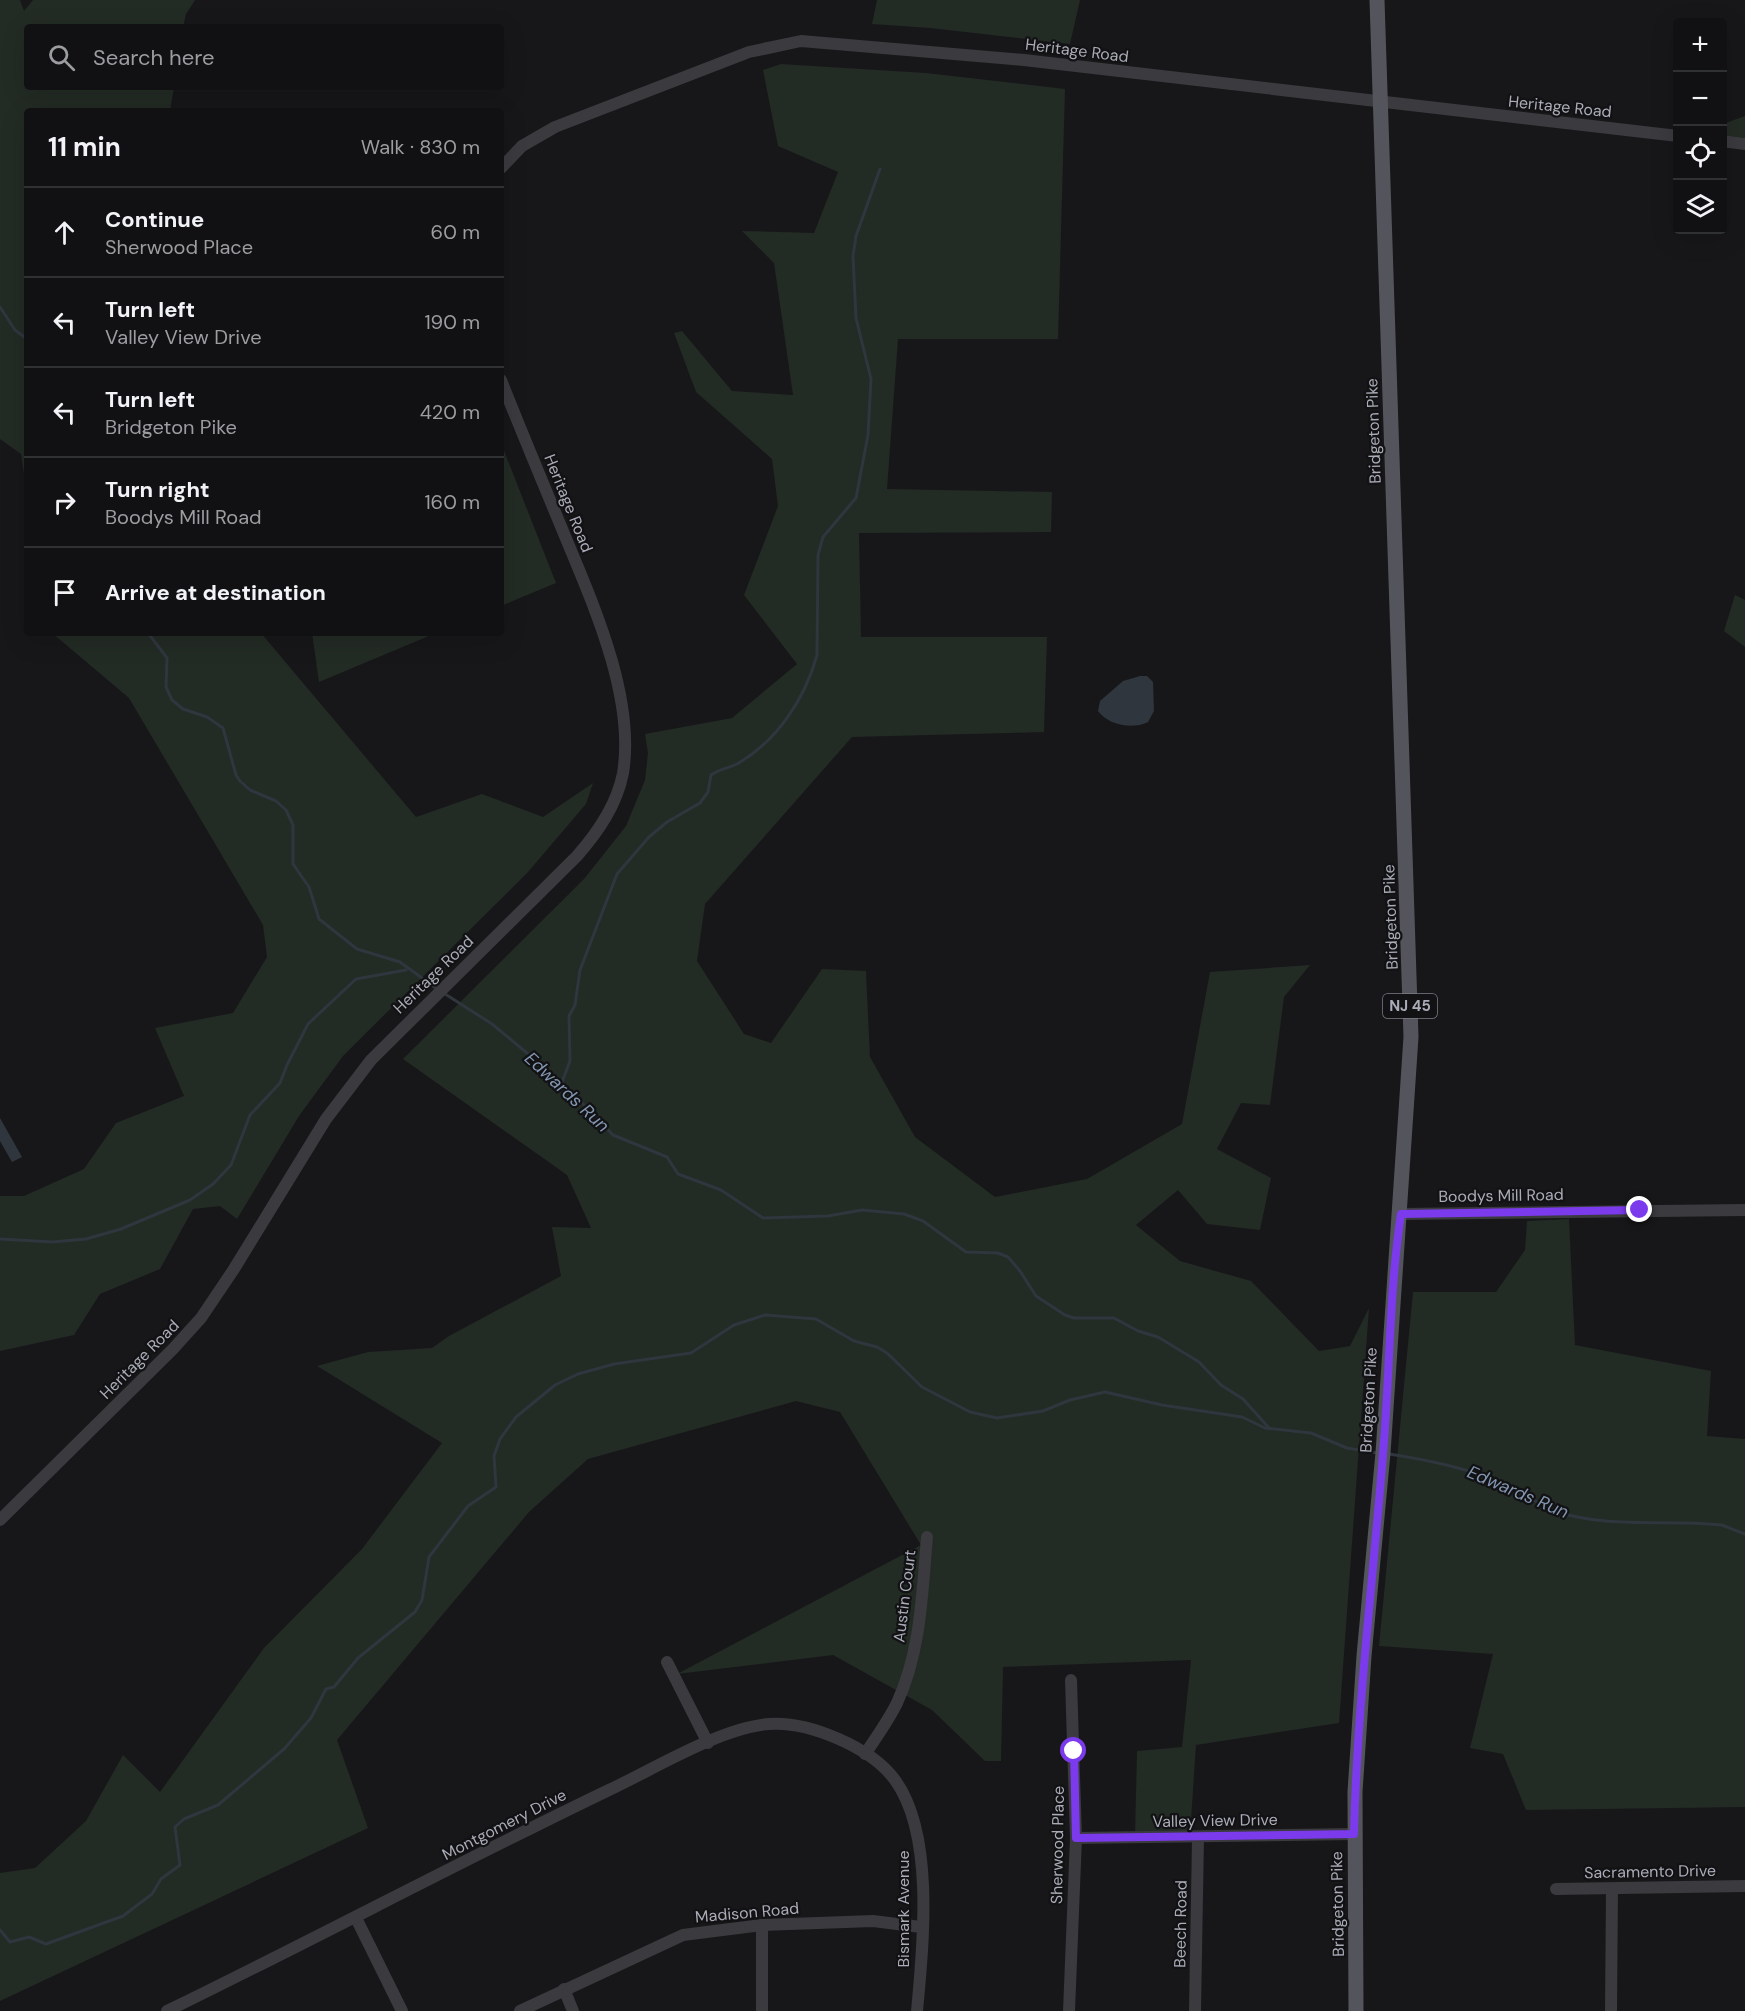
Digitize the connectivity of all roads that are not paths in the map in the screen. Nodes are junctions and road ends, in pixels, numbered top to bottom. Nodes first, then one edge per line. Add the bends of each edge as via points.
1 (1377, 0) edge
2 (1381, 103) junction
3 (1673, 136) edge
4 (1727, 142) edge
5 (1745, 144) edge
6 (504, 165) edge
7 (504, 387) edge
8 (1745, 1210) edge
9 (1401, 1214) junction
10 (0, 1520) edge
11 (927, 1537) dead end
12 (668, 1662) dead end
13 (1071, 1680) dead end
14 (708, 1743) junction
15 (865, 1754) junction
16 (1354, 1834) junction
17 (1076, 1838) junction
18 (1198, 1838) junction
19 (1745, 1886) edge
20 (1556, 1889) dead end
21 (1612, 1889) junction
22 (356, 1918) junction
23 (762, 1925) junction
24 (921, 1927) junction
25 (564, 1989) junction
26 (167, 2011) edge
27 (402, 2011) edge
28 (520, 2011) edge
29 (573, 2011) edge
30 (762, 2011) edge
31 (917, 2011) edge
32 (1069, 2011) edge
33 (1195, 2011) edge
34 (1356, 2011) edge
35 (1611, 2011) edge

1 - 2 main road, Bridgeton Pike / NJ 45
2 - 3 street, Heritage Road
2 - 6 street, Heritage Road via 1024,60 801,41 749,51 555,127 522,146
2 - 9 main road, Bridgeton Pike / NJ 45 via 1411,1037
4 - 5 street
7 - 10 street, Heritage Road via 605,637 620,704 624,762 616,797 595,835 381,1048 340,1098 225,1283 193,1327
8 - 9 street, Boodys Mill Road
9 - 16 main road, Bridgeton Pike / NJ 45 via 1395,1249 1383,1454 1364,1656
11 - 15 street, Austin Court via 914,1653 897,1703
12 - 14 street
13 - 17 street, Sherwood Place
14 - 15 street, Montgomery Drive via 750,1727 790,1725 822,1732
14 - 22 street, Montgomery Drive via 528,1829
15 - 24 street, Bismark Avenue via 895,1779 917,1831 922,1875
16 - 18 street, Valley View Drive
16 - 34 main road, Bridgeton Pike / NJ 45
17 - 18 street, Valley View Drive
17 - 32 street, Sherwood Place
18 - 33 street, Beech Road
19 - 21 street, Sacramento Drive
20 - 21 street, Sacramento Drive
21 - 35 street
22 - 26 street, Montgomery Drive
22 - 27 street
23 - 24 street, Madison Road via 873,1921
23 - 25 street, Madison Road via 682,1935
23 - 30 street
24 - 31 street, Bismark Avenue
25 - 28 street, Madison Road
25 - 29 street

